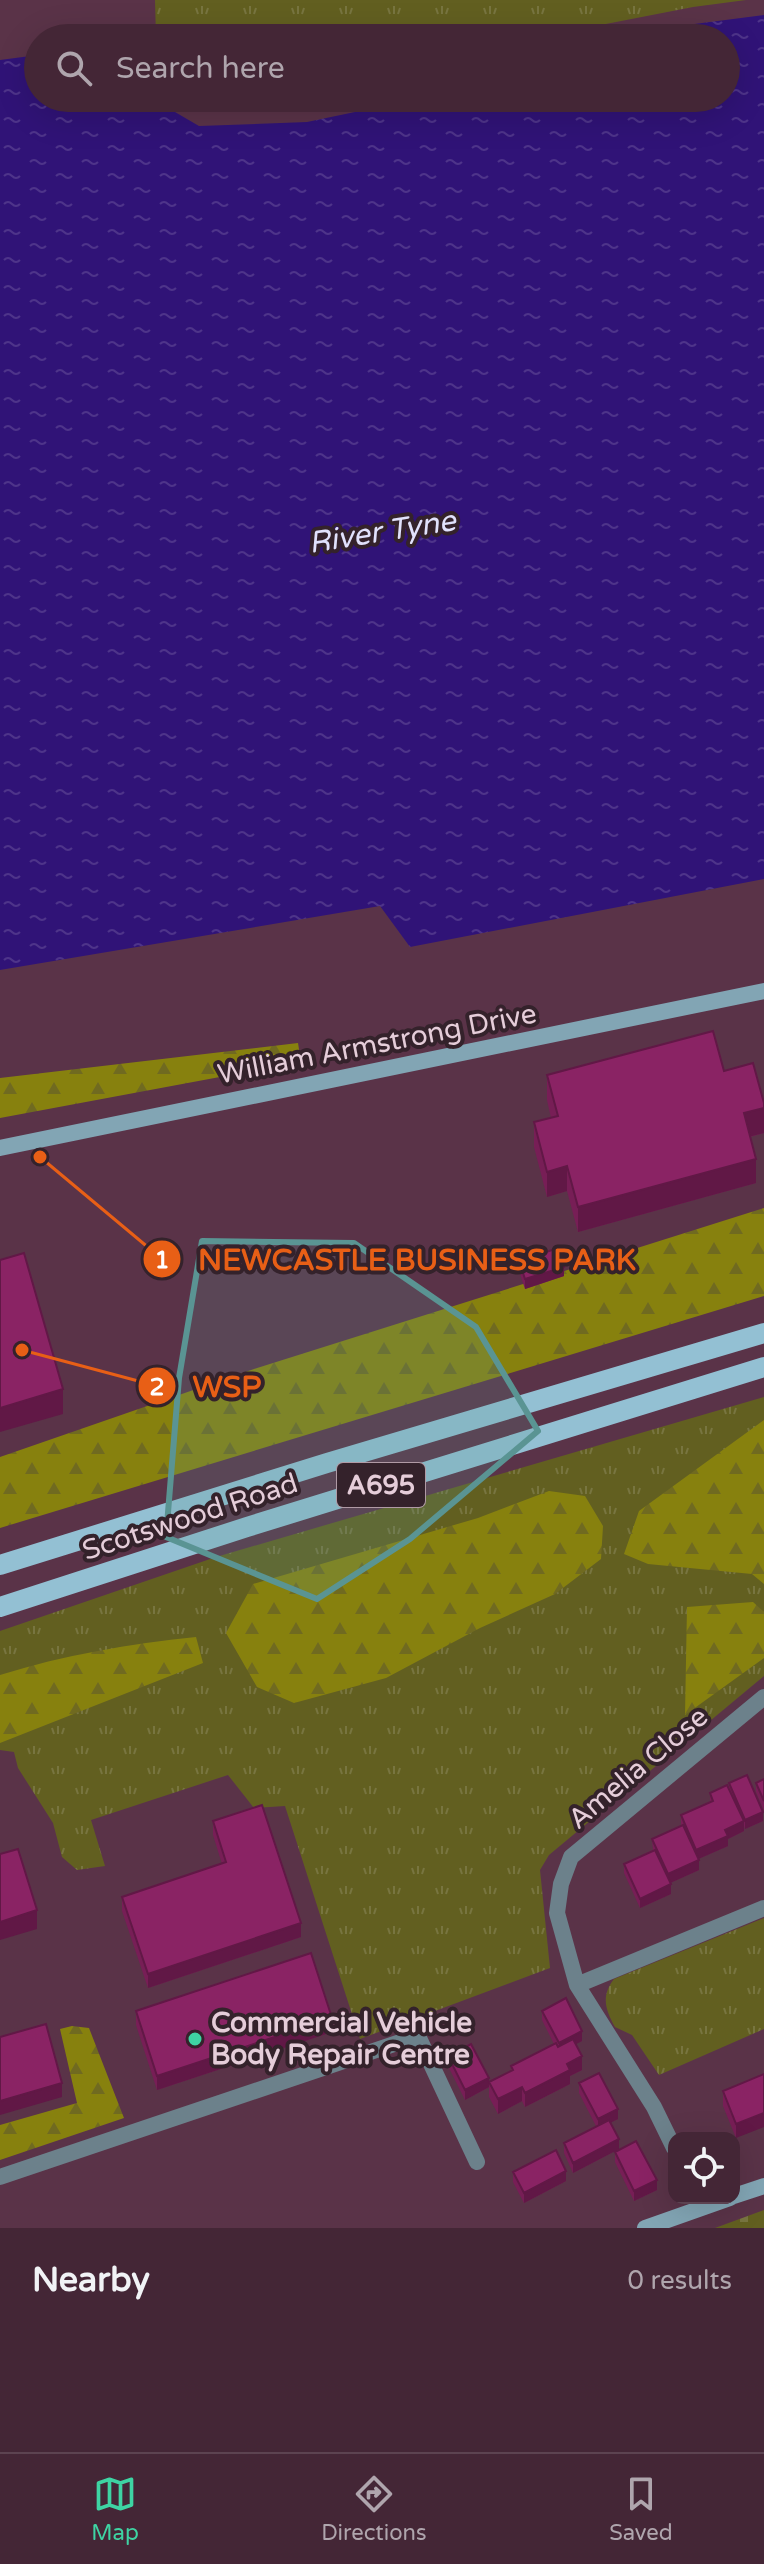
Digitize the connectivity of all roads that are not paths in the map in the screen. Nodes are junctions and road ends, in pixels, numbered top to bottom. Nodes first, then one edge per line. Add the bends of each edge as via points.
1 (764, 991) edge
2 (0, 1148) edge
3 (764, 1333) edge
4 (764, 1367) edge
5 (0, 1565) edge
6 (0, 1607) edge
7 (764, 1697) edge
8 (764, 1908) edge
9 (577, 1985) junction
10 (668, 2136) edge
11 (477, 2162) dead end
12 (0, 2177) edge
13 (764, 2186) edge
14 (740, 2194) edge
15 (696, 2204) edge
16 (645, 2228) edge

1 - 2 street, William Armstrong Drive
3 - 5 main road, Scotswood Road / A695
4 - 6 main road, Scotswood Road / A695
7 - 9 street, Amelia Close via 571,1857 557,1913
8 - 9 street
9 - 10 street, Amelia Close
11 - 12 street via 418,2036
13 - 14 street
15 - 16 street

